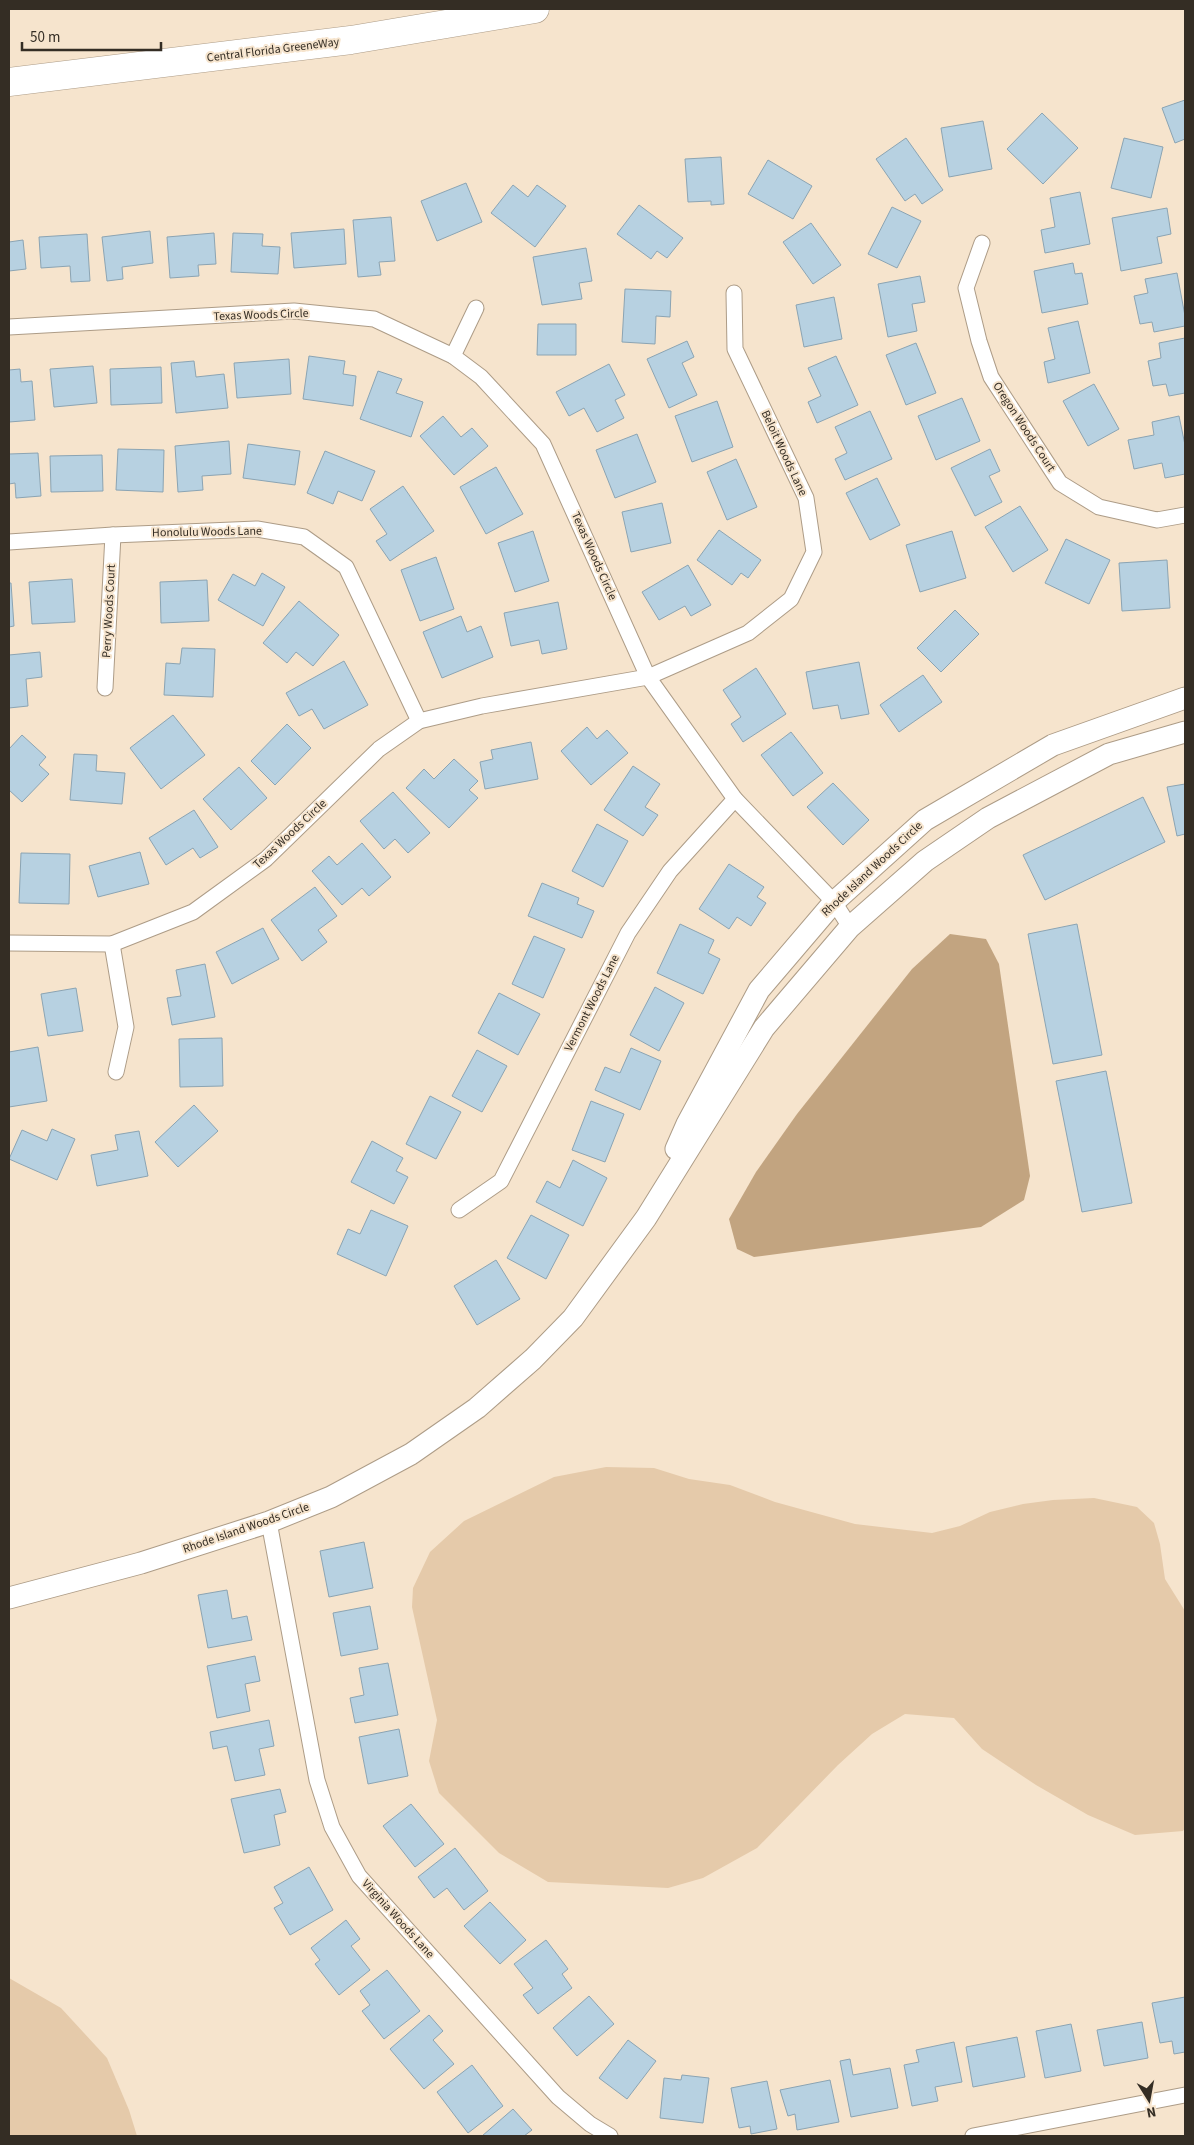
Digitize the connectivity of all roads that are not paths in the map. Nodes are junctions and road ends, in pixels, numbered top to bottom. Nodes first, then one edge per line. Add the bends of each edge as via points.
1 (535, 9) edge
2 (9, 82) edge
3 (982, 242) dead end
4 (734, 293) dead end
5 (476, 308) dead end
6 (9, 327) edge
7 (453, 356) junction
8 (1185, 515) edge
9 (113, 535) junction
10 (9, 542) edge
11 (648, 676) junction
12 (105, 688) dead end
13 (1185, 698) edge
14 (419, 721) junction
15 (1185, 732) edge
16 (735, 800) junction
17 (834, 902) junction
18 (850, 927) junction
19 (9, 943) edge
20 (112, 944) junction
21 (116, 1072) dead end
22 (459, 1210) dead end
23 (646, 1218) junction
24 (269, 1522) junction
25 (9, 1598) edge
26 (1185, 2095) edge
27 (610, 2136) edge
28 (973, 2136) edge

1 - 2 highway, Central Florida GreeneWay via 351,40
3 - 8 street, Oregon Woods Court via 966,288 979,341 991,377 1060,483 1099,507 1157,520
4 - 11 street, Beloit Woods Lane via 735,349 806,498 814,552 791,599 748,632
5 - 7 street
6 - 7 street, Texas Woods Circle via 294,312 374,319
7 - 11 street, Texas Woods Circle via 481,377 543,444
9 - 10 street, Honolulu Woods Lane
9 - 12 street, Perry Woods Court
9 - 14 street, Honolulu Woods Lane via 257,529 304,537 346,567
11 - 14 street, Texas Woods Circle via 482,706
11 - 16 street, Texas Woods Circle
13 - 17 street, Rhode Island Woods Circle via 1053,745 925,820
14 - 20 street, Texas Woods Circle via 379,749 266,859 193,912
15 - 18 street, Rhode Island Woods Circle via 1109,754 988,818 925,861
16 - 17 street, Texas Woods Circle
16 - 22 street, Vermont Woods Lane via 670,871 628,933 501,1181
17 - 18 street, Texas Woods Circle
17 - 23 street, Rhode Island Woods Circle via 759,990 687,1124
18 - 23 street, Rhode Island Woods Circle via 764,1028
19 - 20 street, Texas Woods Circle
20 - 21 street via 126,1027
23 - 24 street, Rhode Island Woods Circle via 573,1318 477,1408 411,1454 331,1497
24 - 25 street, Rhode Island Woods Circle via 141,1563
24 - 27 street, Virginia Woods Lane via 317,1780 332,1826 359,1876 558,2097
26 - 28 street

